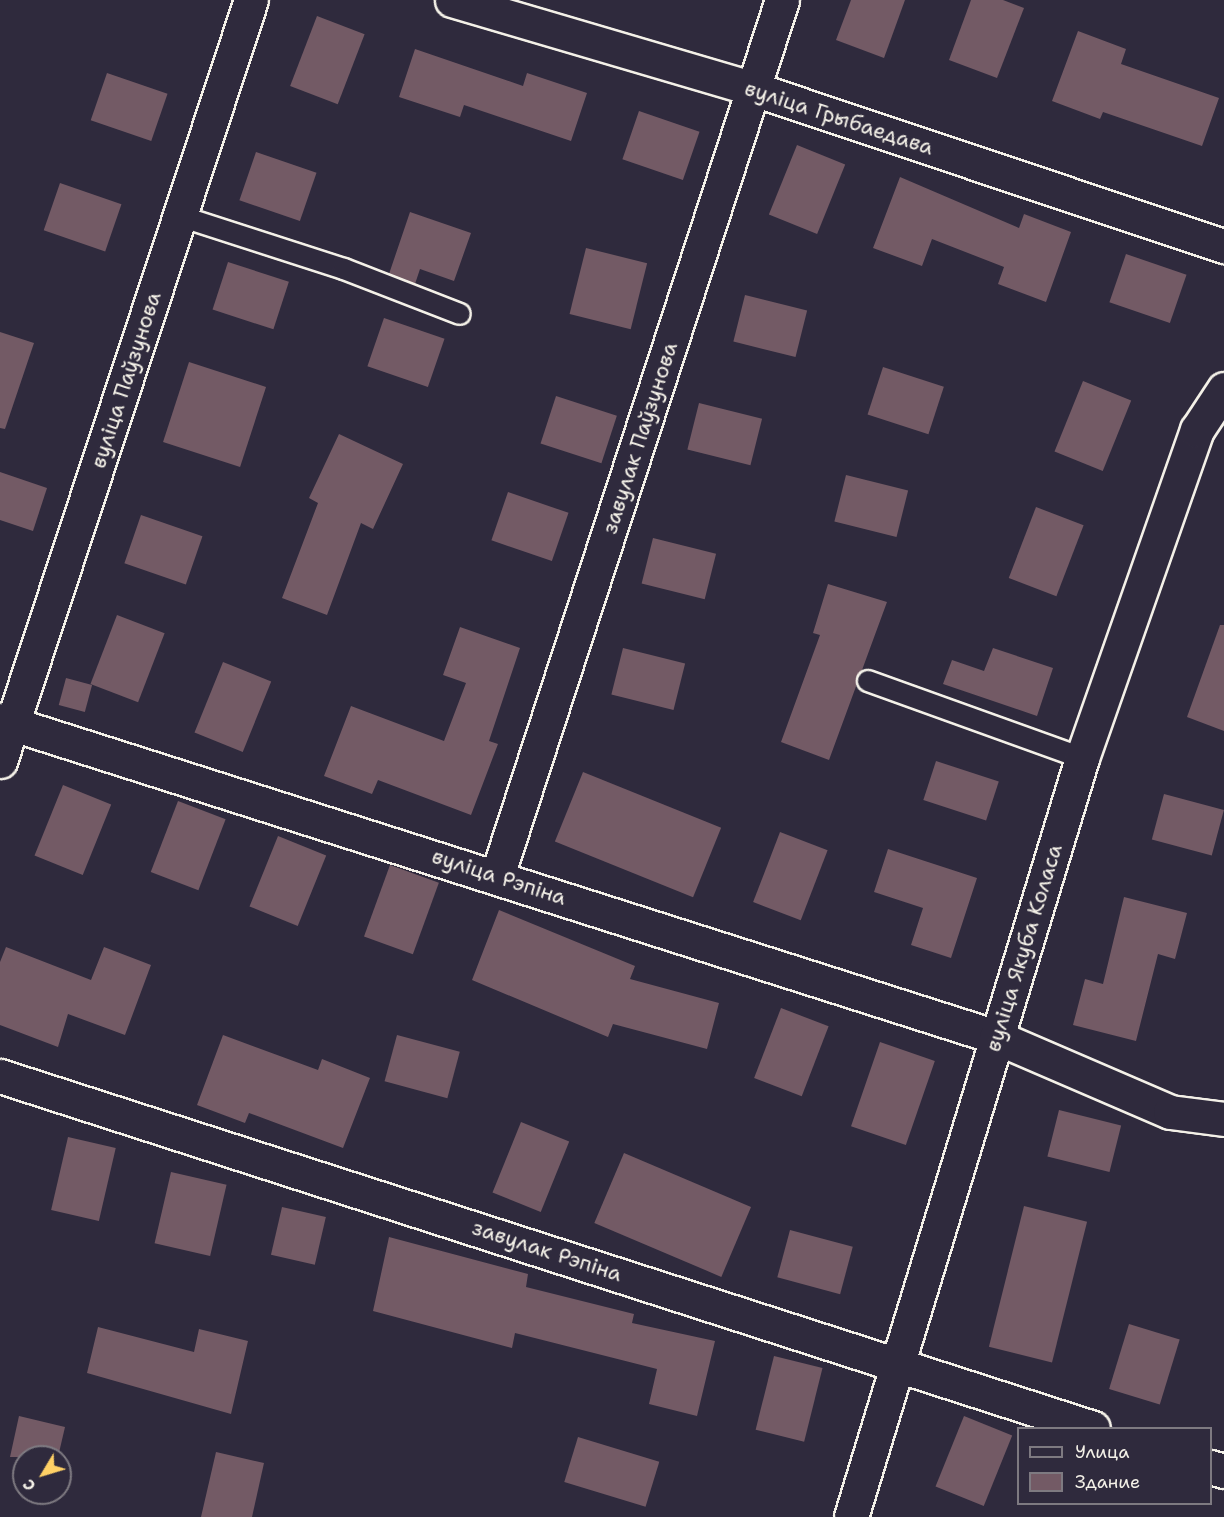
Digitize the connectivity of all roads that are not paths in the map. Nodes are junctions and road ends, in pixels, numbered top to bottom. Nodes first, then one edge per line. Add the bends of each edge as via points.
1 (251, 0) edge
2 (452, 0) edge
3 (782, 0) edge
4 (754, 89) junction
5 (180, 216) junction
6 (1224, 246) edge
7 (460, 314) dead end
8 (1224, 390) edge
9 (868, 681) dead end
10 (6, 722) edge
11 (1082, 758) junction
12 (0, 761) edge
13 (497, 876) junction
14 (996, 1037) junction
15 (0, 1076) edge
16 (1224, 1119) edge
17 (898, 1365) junction
18 (1090, 1427) edge
19 (851, 1517) edge

1 - 5 street, вуліца Паўзунова
2 - 4 street, вуліца Грыбаедава
3 - 4 street, завулак Паўзунова
4 - 6 street, вуліца Грыбаедава
4 - 13 street, завулак Паўзунова
5 - 7 lane via 344,269
5 - 10 street, вуліца Паўзунова
8 - 11 street, вуліца Якуба Коласа via 1197,430
9 - 11 lane
10 - 12 street, вуліца Паўзунова
10 - 13 street, вуліца Рэпіна
11 - 14 street, вуліца Якуба Коласа
13 - 14 street, вуліца Рэпіна
14 - 16 street, вуліца Рэпіна via 1170,1112
14 - 17 street, вуліца Якуба Коласа
15 - 17 street, завулак Рэпіна
17 - 18 street, завулак Рэпіна
17 - 19 street, вуліца Якуба Коласа

